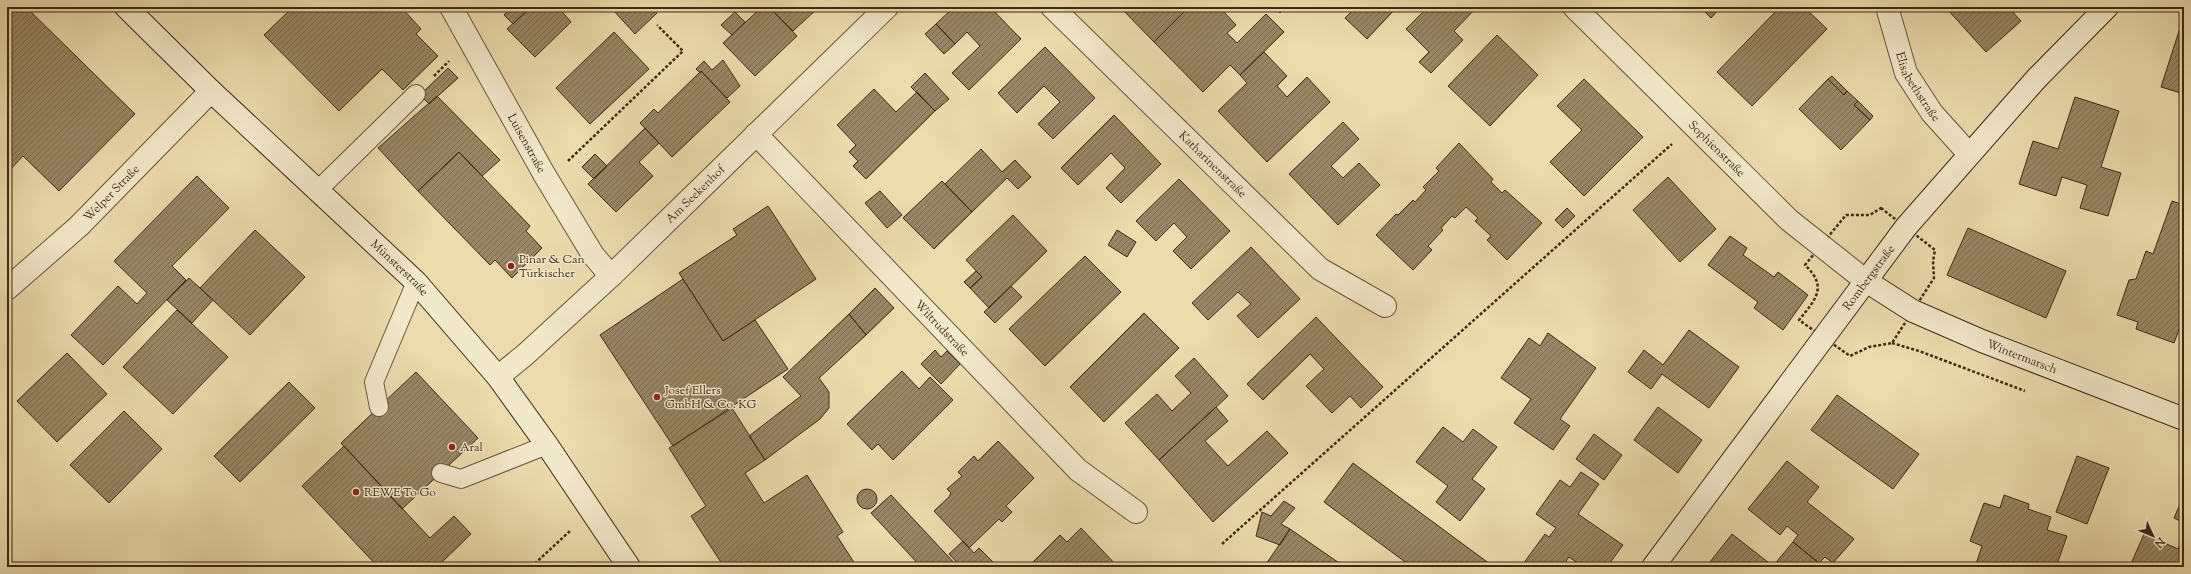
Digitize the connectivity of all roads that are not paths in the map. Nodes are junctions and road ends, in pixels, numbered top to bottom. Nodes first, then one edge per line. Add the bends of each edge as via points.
1 (126, 7) edge
2 (451, 7) edge
3 (887, 7) edge
4 (1052, 7) edge
5 (1574, 7) edge
6 (1887, 7) edge
7 (2107, 7) edge
8 (211, 91) junction
9 (416, 94) road end
10 (756, 134) junction
11 (1969, 154) junction
12 (318, 190) junction
13 (611, 276) junction
14 (1866, 281) junction
15 (416, 282) junction
16 (7, 289) edge
17 (1385, 306) dead end
18 (498, 377) junction
19 (379, 407) dead end
20 (2184, 419) edge
21 (547, 445) junction
22 (441, 473) dead end
23 (1136, 512) dead end
24 (629, 567) edge
25 (1653, 567) edge

1 - 8 street, Münsterstraße
2 - 13 street, Luisenstraße via 544,174 593,255
3 - 10 street, Am Seekenhof
4 - 17 street, Katharinenstraße via 1320,269
5 - 14 street, Sophienstraße via 1788,220
6 - 11 street, Elisabethstraße via 1906,73 1932,113
7 - 11 street, Rombergstraße via 2037,78
8 - 12 street, Münsterstraße
8 - 16 street, Welper Straße via 79,226
9 - 12 lane
10 - 13 street, Am Seekenhof
10 - 23 street, Wiltrudstraße via 1078,470
11 - 14 street, Rombergstraße via 1906,228
12 - 15 street, Münsterstraße
13 - 18 street, Am Seekenhof
14 - 20 street, Wintermarsch via 1912,310 1982,341
14 - 25 street, Rombergstraße
15 - 18 street, Münsterstraße
15 - 19 lane via 374,382
18 - 21 street, Münsterstraße
21 - 22 lane via 461,479
21 - 24 street, Münsterstraße

